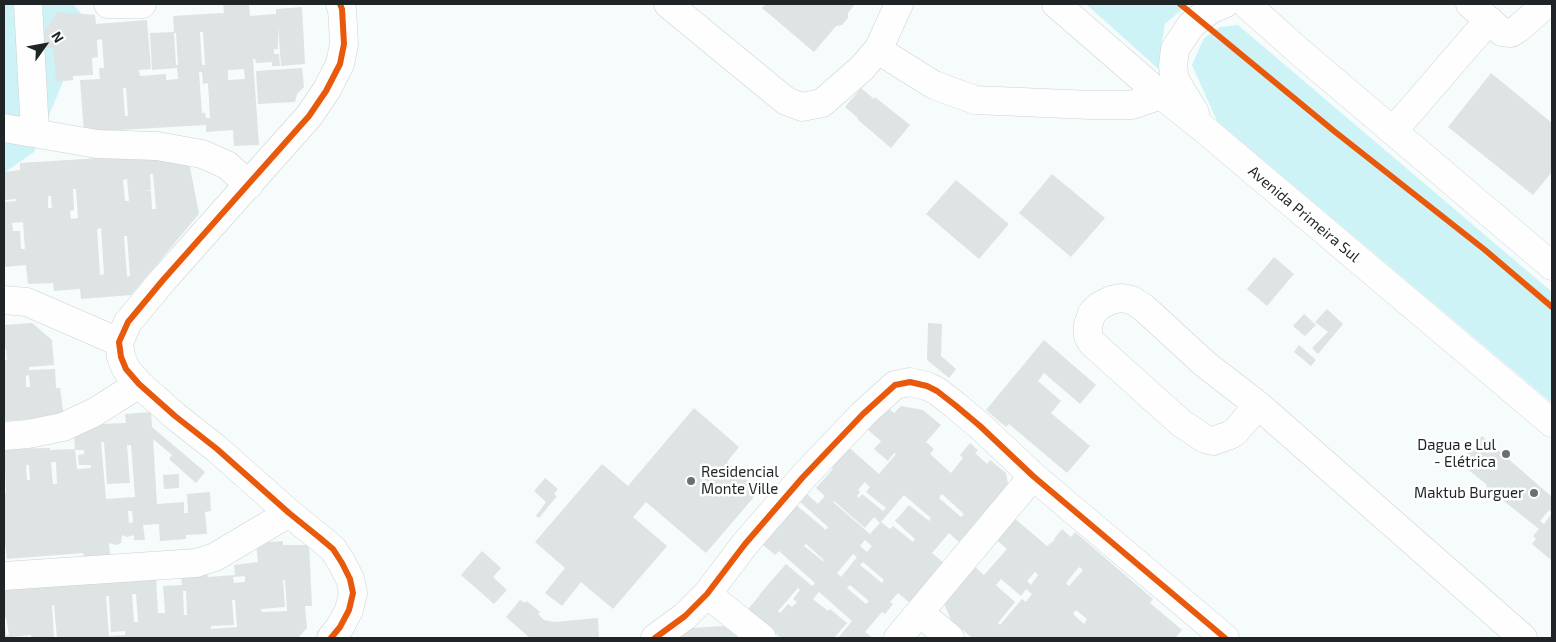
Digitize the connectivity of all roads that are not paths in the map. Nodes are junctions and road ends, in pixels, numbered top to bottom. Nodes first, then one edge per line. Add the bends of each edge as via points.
1 (28, 4) edge
2 (108, 4) edge
3 (142, 4) edge
4 (340, 4) edge
5 (668, 4) edge
6 (899, 4) edge
7 (1056, 4) edge
8 (1224, 4) edge
9 (1246, 4) edge
10 (1546, 4) edge
11 (1479, 12) edge
12 (879, 48) junction
13 (1161, 95) junction
14 (4, 128) edge
15 (1204, 129) junction
16 (1393, 131) junction
17 (34, 132) junction
18 (249, 185) junction
19 (1552, 266) edge
20 (4, 300) edge
21 (120, 342) junction
22 (139, 384) junction
23 (1258, 405) junction
24 (1552, 423) edge
25 (4, 436) edge
26 (1033, 476) junction
27 (289, 513) junction
28 (4, 576) edge
29 (708, 594) junction
30 (920, 613) junction
31 (331, 638) edge
32 (655, 638) edge
33 (762, 638) edge
34 (898, 638) edge
35 (950, 638) edge
36 (1225, 638) edge
37 (1523, 638) edge

1 - 17 street
2 - 3 street
4 - 18 street via 344,44 340,64 309,116
5 - 12 street via 786,101 802,108 822,103 862,68
6 - 12 street
7 - 13 street, Avenida Primeira Sul
8 - 15 street via 1191,25 1175,49 1175,80
9 - 16 street
10 - 11 street via 1511,33 1502,32
11 - 16 street
12 - 13 street via 934,85 975,100 1132,105
13 - 15 street, Avenida Primeira Sul
14 - 17 street
15 - 24 street, Avenida Primeira Sul
16 - 19 street
17 - 18 street via 97,144 157,146 202,154 227,165
18 - 21 street via 128,322
20 - 21 street via 27,302
21 - 22 street via 126,369
22 - 25 street via 95,412 63,427
22 - 27 street
23 - 23 street via 1132,300 1111,300 1092,313 1088,325 1092,343 1181,423 1205,439 1213,441 1230,435
23 - 37 street
26 - 29 street via 937,391 919,383 894,385 803,477 745,544
26 - 30 street
26 - 36 street
27 - 28 street via 215,557 196,563
27 - 31 street via 333,550 350,579 353,592 349,610
29 - 32 street
29 - 33 street
30 - 34 street
30 - 35 street

